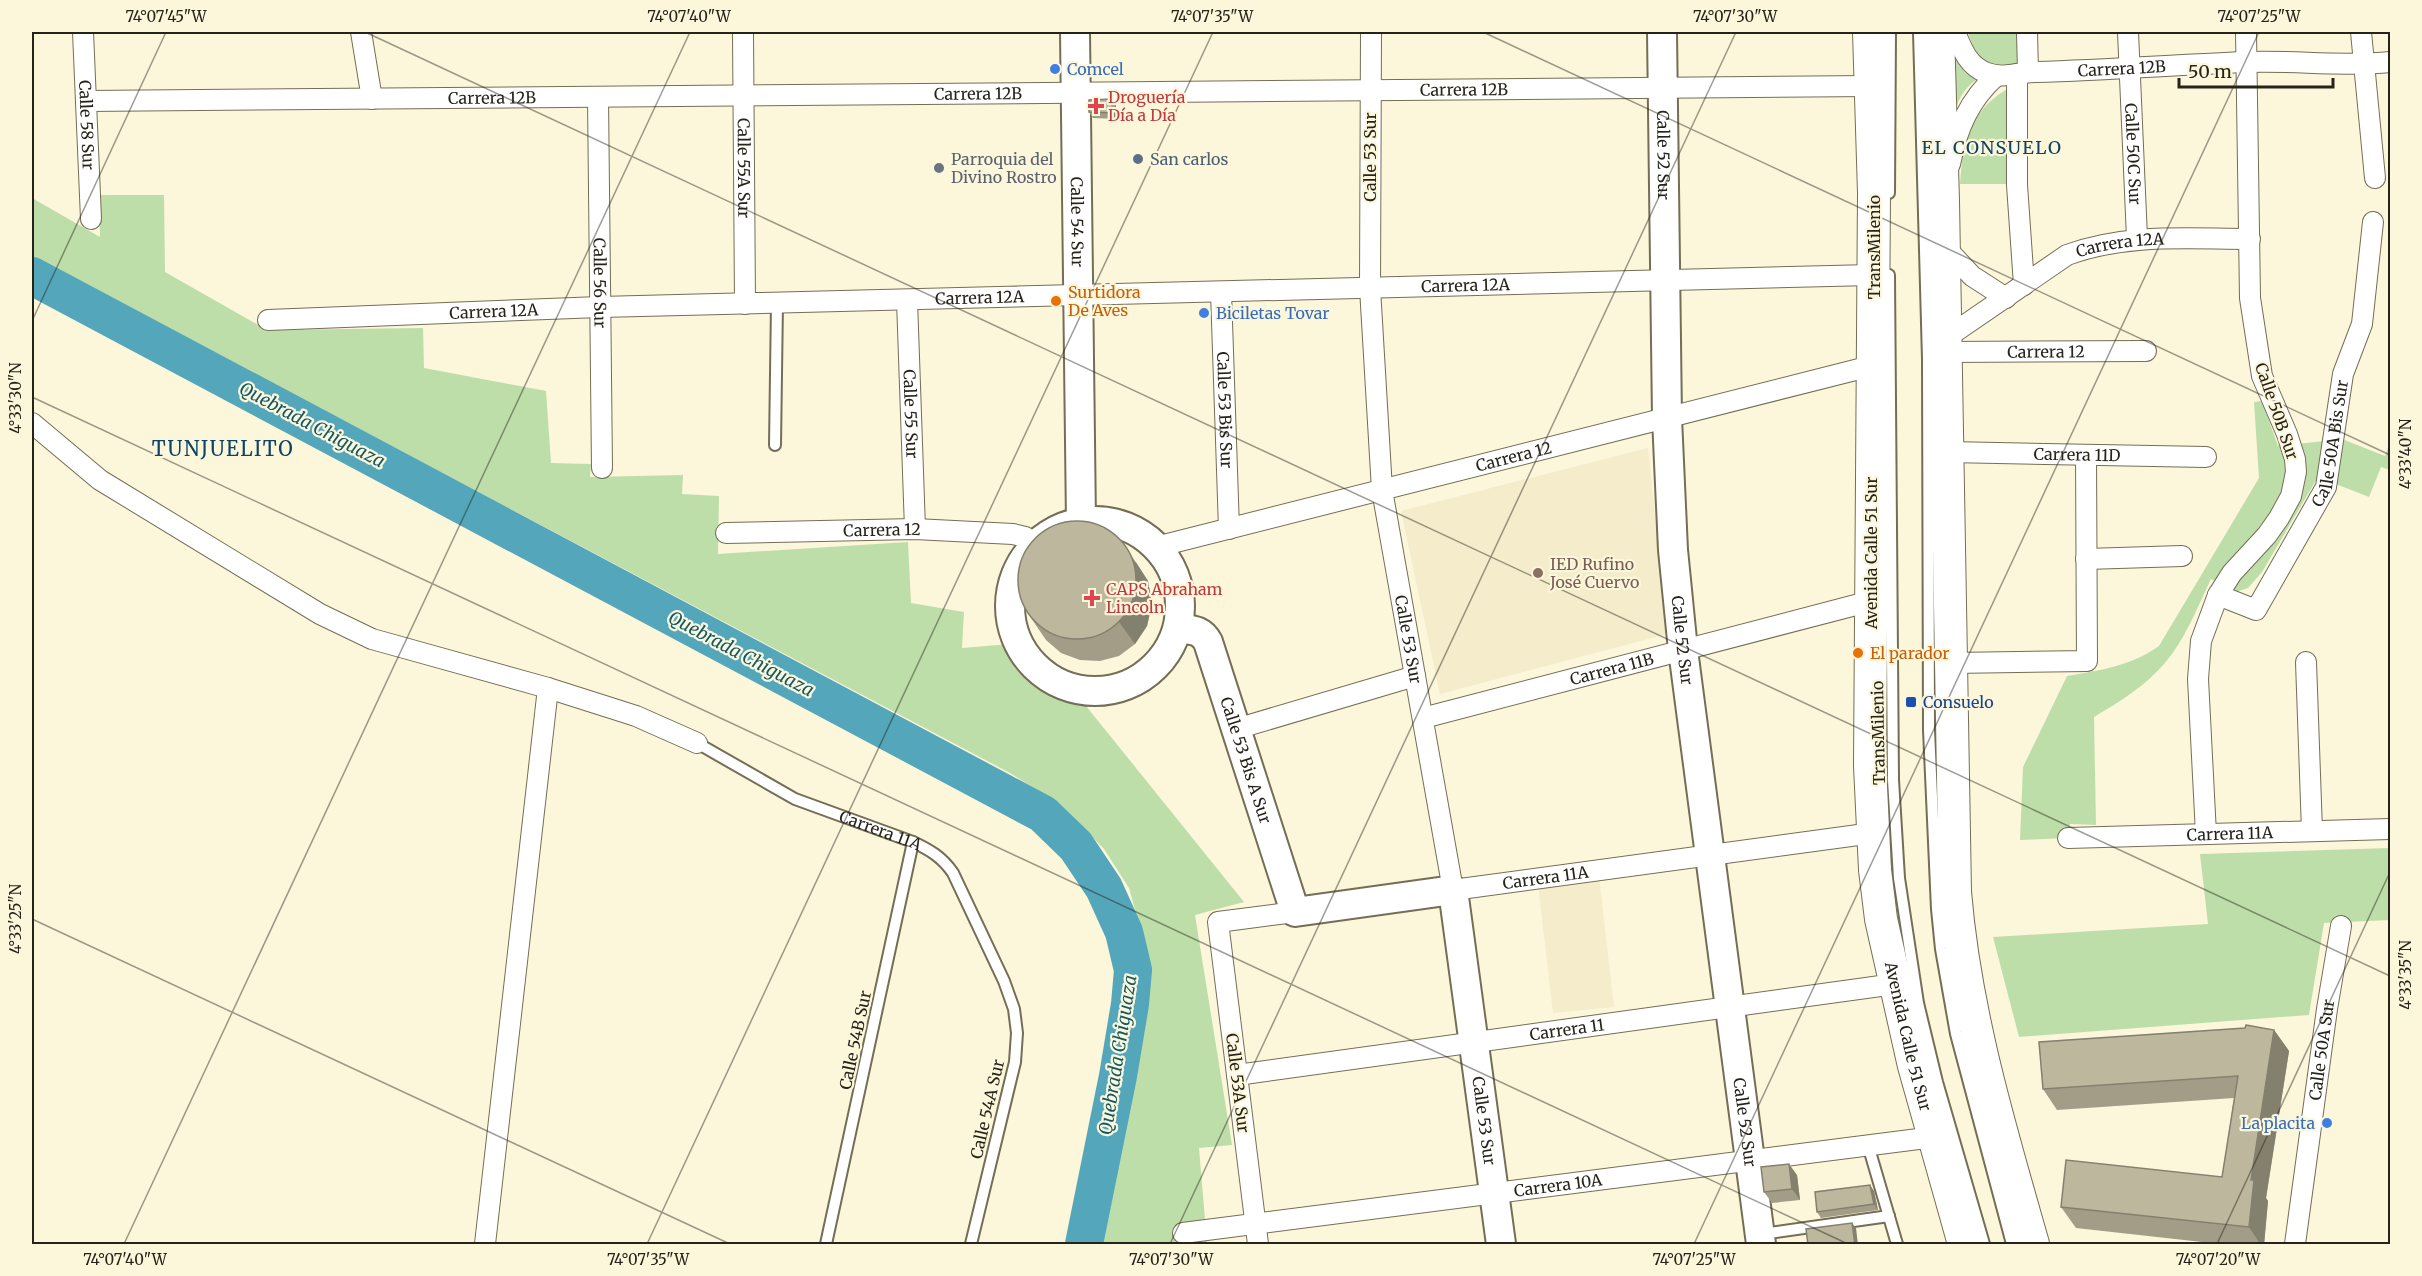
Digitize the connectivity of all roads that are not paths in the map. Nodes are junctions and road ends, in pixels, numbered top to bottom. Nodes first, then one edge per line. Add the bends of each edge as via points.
1 (83, 32) edge
2 (361, 32) edge
3 (743, 32) edge
4 (1075, 32) edge
5 (1371, 32) edge
6 (1662, 32) edge
7 (1869, 32) edge
8 (1890, 32) edge
9 (1919, 32) edge
10 (1938, 32) edge
11 (1955, 32) edge
12 (2027, 32) edge
13 (2128, 32) edge
14 (2246, 32) edge
15 (2361, 32) edge
16 (2247, 62) junction
17 (2391, 62) edge
18 (2364, 65) junction
19 (2130, 69) junction
20 (2022, 73) junction
21 (1996, 76) junction
22 (1872, 86) junction
23 (1663, 88) junction
24 (1370, 90) junction
25 (1076, 93) junction
26 (744, 96) junction
27 (598, 97) junction
28 (372, 99) junction
29 (86, 101) junction
30 (2375, 178) dead end
31 (1889, 200) dead end
32 (1943, 201) junction
33 (91, 219) dead end
34 (2373, 222) dead end
35 (2137, 238) junction
36 (2250, 239) junction
37 (1944, 246) junction
38 (1880, 272) junction
39 (1666, 280) junction
40 (2024, 285) junction
41 (1370, 288) junction
42 (1221, 292) junction
43 (1078, 296) junction
44 (2006, 298) junction
45 (907, 300) junction
46 (777, 303) junction
47 (745, 304) junction
48 (600, 307) junction
49 (268, 320) dead end
50 (1946, 345) junction
51 (2146, 351) dead end
52 (1871, 366) junction
53 (1667, 418) junction
54 (32, 423) edge
55 (775, 445) dead end
56 (1948, 452) junction
57 (2086, 455) junction
58 (2206, 457) dead end
59 (602, 468) dead end
60 (1382, 490) junction
61 (1081, 522) junction
62 (915, 529) junction
63 (1228, 529) junction
64 (726, 533) dead end
65 (1036, 544) junction
66 (1156, 547) junction
67 (2182, 556) dead end
68 (2086, 559) junction
69 (2218, 595) junction
70 (1871, 601) junction
71 (1178, 628) junction
72 (1683, 650) junction
73 (2306, 662) dead end
74 (1952, 663) junction
75 (1415, 676) junction
76 (548, 688) junction
77 (1423, 718) junction
78 (1236, 729) junction
79 (697, 743) joint
80 (2391, 829) edge
81 (2312, 831) junction
82 (1873, 833) junction
83 (2206, 834) junction
84 (2068, 838) dead end
85 (913, 842) junction
86 (1710, 856) junction
87 (1453, 890) junction
88 (1295, 912) junction
89 (1218, 922) joint
90 (2341, 926) dead end
91 (1004, 981) joint
92 (1895, 984) junction
93 (1730, 1007) junction
94 (1473, 1042) junction
95 (1237, 1074) junction
96 (1934, 1137) junction
97 (1868, 1145) junction
98 (1750, 1161) junction
99 (1494, 1193) junction
100 (1889, 1216) junction
101 (1256, 1223) junction
102 (1184, 1233) dead end
103 (1761, 1239) edge
104 (485, 1245) edge
105 (826, 1245) edge
106 (971, 1245) edge
107 (1258, 1245) edge
108 (1501, 1245) edge
109 (1897, 1245) edge
110 (1964, 1245) edge
111 (1984, 1245) edge
112 (2012, 1245) edge
113 (2033, 1245) edge
114 (2295, 1245) edge

1 - 29 street, Calle 58 Sur
2 - 28 street
3 - 26 street, Calle 55A Sur
4 - 25 street, Calle 54 Sur
5 - 24 street, Calle 53 Sur
6 - 23 street, Calle 52 Sur
7 - 22 main road, Avenida Calle 51 Sur
8 - 31 lane, TransMilenio
9 - 112 lane via 1928,359 1930,775 1937,909 1956,1034
10 - 32 main road
11 - 21 street via 1975,67
12 - 20 street
13 - 19 street, Calle 50C Sur
14 - 16 street, Calle 50B Sur
15 - 18 street
16 - 18 street, Carrera 12B
16 - 19 street, Carrera 12B
16 - 36 street, Calle 50B Sur
17 - 18 street, Carrera 12B
18 - 30 street
19 - 20 street, Carrera 12B
19 - 35 street, Calle 50C Sur
20 - 21 street, Carrera 12B
20 - 40 street via 2017,185
21 - 32 street via 1966,112 1953,150
22 - 23 street, Carrera 12B
22 - 38 main road, Avenida Calle 51 Sur
23 - 24 street, Carrera 12B
23 - 39 street, Calle 52 Sur
24 - 25 street, Carrera 12B
24 - 41 street, Calle 53 Sur
25 - 26 street, Carrera 12B
25 - 43 street, Calle 54 Sur
26 - 27 street, Carrera 12B
26 - 47 street, Calle 55A Sur
27 - 28 street, Carrera 12B
27 - 48 street, Calle 56 Sur
28 - 29 street, Carrera 12B
29 - 33 street, Calle 58 Sur
32 - 37 main road
34 - 69 street, Calle 50A Bis Sur via 2362,324 2343,374 2326,487 2256,610
35 - 36 street, Carrera 12A
35 - 40 street, Carrera 12A via 2067,255
36 - 69 street, Calle 50B Sur via 2250,298 2262,376 2287,434 2296,472 2291,495 2279,518
37 - 44 street via 1972,276
37 - 50 main road
38 - 39 street, Carrera 12A
38 - 52 main road, Avenida Calle 51 Sur
38 - 111 lane, TransMilenio via 1899,878 1918,1003
39 - 41 street, Carrera 12A
39 - 53 street, Calle 52 Sur
40 - 44 street, Carrera 12A
41 - 42 street, Carrera 12A
41 - 60 street, Calle 53 Sur
42 - 43 street, Carrera 12A
42 - 63 street, Calle 53 Bis Sur
43 - 45 street, Carrera 12A
43 - 61 street, Calle 54 Sur
44 - 50 street, Carrera 12A
45 - 46 street, Carrera 12A
45 - 62 street, Calle 55 Sur
46 - 47 street, Carrera 12A
46 - 55 lane
47 - 48 street, Carrera 12A
48 - 49 street, Carrera 12A
48 - 59 street, Calle 56 Sur
50 - 51 street, Carrera 12
50 - 56 main road
52 - 53 street, Carrera 12
52 - 70 main road, Avenida Calle 51 Sur
53 - 60 street, Carrera 12
53 - 72 street, Calle 52 Sur
54 - 76 street via 100,480 320,614 372,639
56 - 57 street, Carrera 11D
56 - 74 main road
57 - 58 street, Carrera 11D
57 - 68 street
60 - 63 street, Carrera 12
60 - 75 street, Calle 53 Sur
61 - 65 street via 1057,530
61 - 66 street via 1114,523
62 - 64 street, Carrera 12
62 - 65 street, Carrera 12 via 1013,534
63 - 66 street, Carrera 12
65 - 71 street via 1021,563 1009,609 1014,633 1025,654 1062,685 1086,691 1110,690 1133,683 1163,657
66 - 71 street via 1171,569 1179,594
67 - 68 street
68 - 74 street via 2087,661
69 - 83 street, Calle 50B Sur via 2199,658
70 - 72 street, Carrera 11B
70 - 82 main road, Avenida Calle 51 Sur
71 - 78 street, Calle 53 Bis A Sur via 1197,631 1206,638
72 - 77 street, Carrera 11B
72 - 86 street, Calle 52 Sur
73 - 81 street
74 - 113 main road via 1955,872 1962,961 1982,1060
75 - 77 street, Calle 53 Sur
75 - 78 street
76 - 79 street via 636,716
76 - 104 street
77 - 87 street, Calle 53 Sur
78 - 88 street, Calle 53 Bis A Sur
79 - 85 lane, Carrera 11A via 795,799
80 - 81 street, Carrera 11A
81 - 83 street, Carrera 11A
82 - 86 street, Carrera 11A
82 - 92 main road, Avenida Calle 51 Sur via 1881,919
83 - 84 street, Carrera 11A
85 - 91 lane, Carrera 11A via 945,861 953,873
85 - 105 lane, Calle 54B Sur
86 - 87 street, Carrera 11A
86 - 93 street, Calle 52 Sur
87 - 88 street, Carrera 11A
87 - 94 street, Calle 53 Sur
88 - 89 street, Carrera 11A
89 - 95 street, Calle 53A Sur
90 - 114 street, Calle 50A Sur
91 - 106 lane, Calle 54A Sur via 1014,1009 1015,1062
92 - 93 street, Carrera 11
92 - 96 main road, Avenida Calle 51 Sur
93 - 94 street, Carrera 11
93 - 98 street, Calle 52 Sur
94 - 95 street, Carrera 11
94 - 99 street, Calle 53 Sur
95 - 101 street, Calle 53A Sur
96 - 97 street, Carrera 10A
96 - 110 main road, Avenida Calle 51 Sur
97 - 98 street, Carrera 10A
97 - 100 lane
98 - 99 street, Carrera 10A
98 - 103 street, Calle 52 Sur
99 - 101 street, Carrera 10A
99 - 108 street, Calle 53 Sur
100 - 103 lane
100 - 109 lane
101 - 102 street, Carrera 10A
101 - 107 street, Calle 53A Sur

